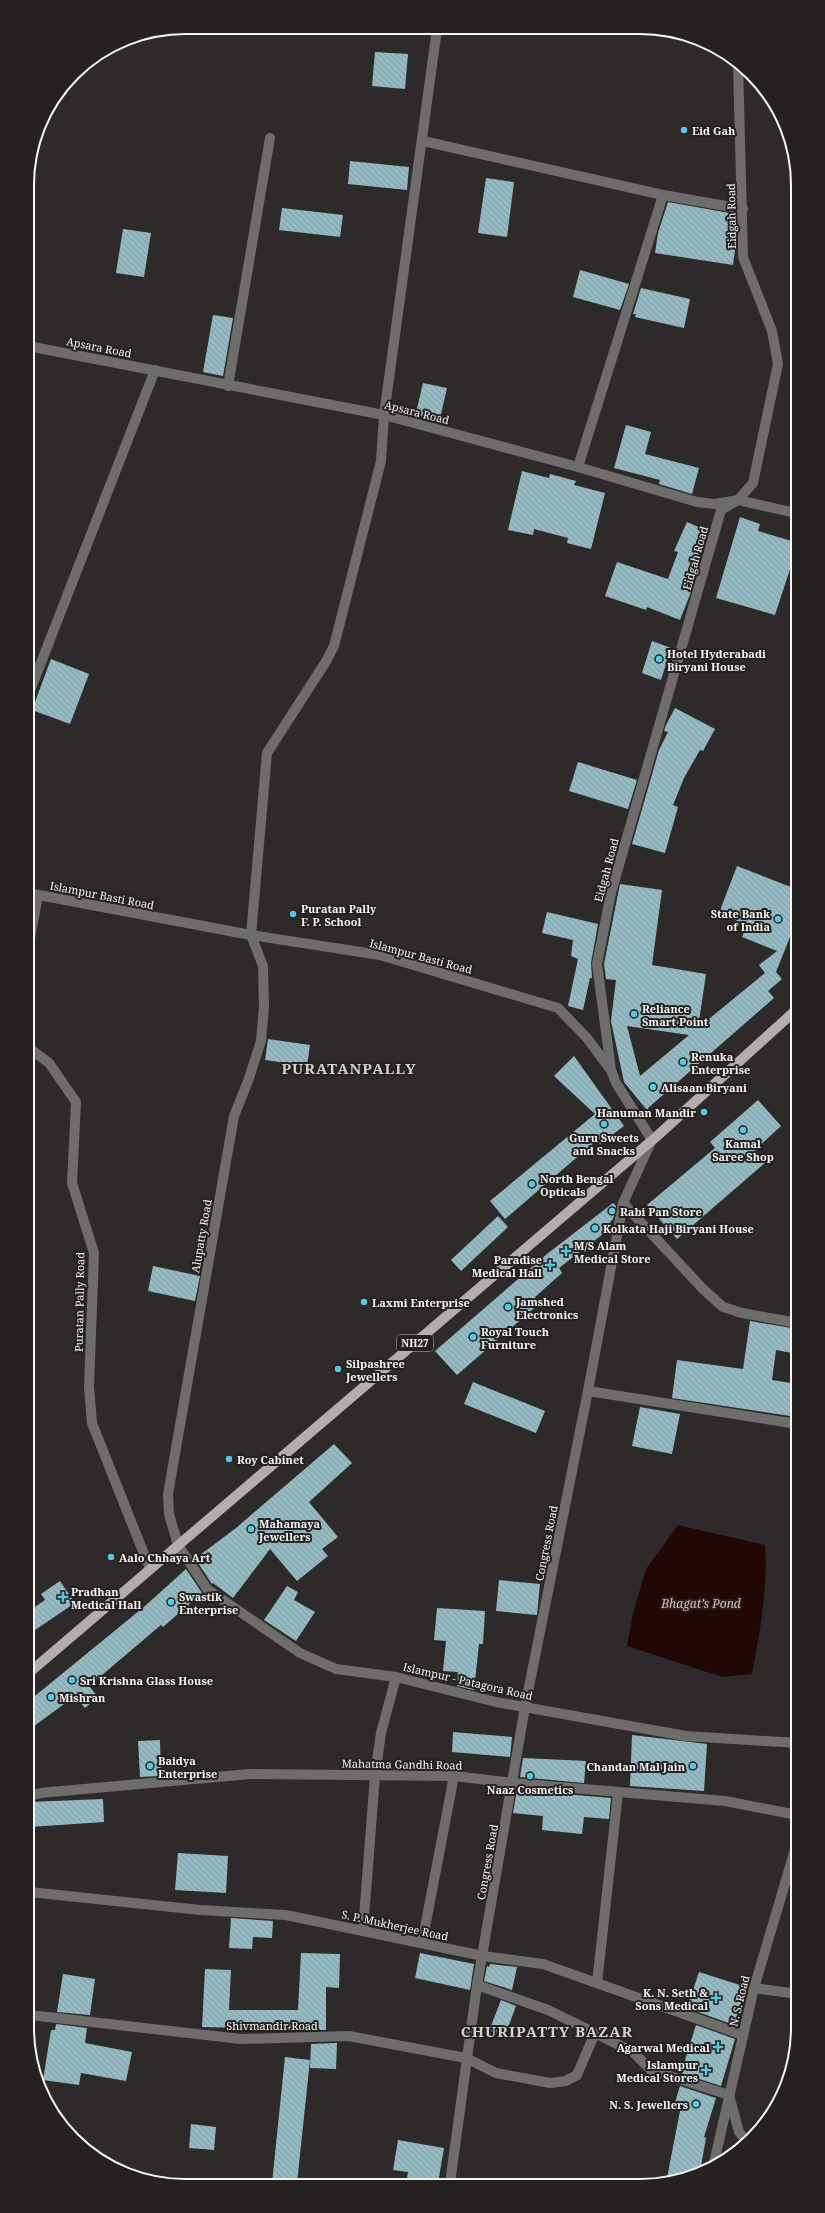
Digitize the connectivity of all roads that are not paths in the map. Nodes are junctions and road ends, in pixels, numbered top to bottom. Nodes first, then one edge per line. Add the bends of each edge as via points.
1 (436, 34) edge
2 (738, 71) edge
3 (270, 138) dead end
4 (423, 141) junction
5 (663, 195) junction
6 (743, 209) junction
7 (34, 347) edge
8 (155, 370) junction
9 (228, 386) junction
10 (384, 415) junction
11 (578, 467) junction
12 (738, 500) junction
13 (791, 512) edge
14 (34, 681) edge
15 (34, 894) edge
16 (252, 935) junction
17 (791, 1015) edge
18 (34, 1052) edge
19 (611, 1070) junction
20 (652, 1140) junction
21 (623, 1203) junction
22 (791, 1322) edge
23 (588, 1391) junction
24 (791, 1423) edge
25 (178, 1545) junction
26 (150, 1568) junction
27 (34, 1669) edge
28 (396, 1677) junction
29 (525, 1707) junction
30 (791, 1743) edge
31 (375, 1776) junction
32 (454, 1776) junction
33 (513, 1783) junction
34 (618, 1793) junction
35 (34, 1795) edge
36 (791, 1814) edge
37 (791, 1863) edge
38 (34, 1892) edge
39 (363, 1930) junction
40 (422, 1943) junction
41 (483, 1956) junction
42 (597, 1983) junction
43 (478, 1985) junction
44 (754, 1988) junction
45 (791, 1993) edge
46 (34, 2015) edge
47 (595, 2033) junction
48 (743, 2035) junction
49 (466, 2058) junction
50 (729, 2095) junction
51 (744, 2138) edge
52 (715, 2159) edge
53 (451, 2179) edge

1 - 4 street
2 - 6 street, Eidgah Road
3 - 9 street
4 - 5 street
4 - 10 street
5 - 6 street
5 - 11 street
6 - 12 street, Eidgah Road via 743,257 772,331 778,364 753,483
7 - 8 street, Apsara Road
8 - 9 street, Apsara Road
8 - 14 street
9 - 10 street, Apsara Road
10 - 11 street, Apsara Road
10 - 16 street via 381,461 334,646 266,753
11 - 12 street, Apsara Road via 697,502 715,504
12 - 13 street, Apsara Road
12 - 19 street, Eidgah Road via 721,510 611,893 597,964
15 - 16 street, Islampur Basti Road
16 - 19 street, Islampur Basti Road via 380,955 558,1008 587,1038
16 - 25 street, Alupatty Road via 263,966 264,1007 261,1042 234,1116 168,1494 169,1514
17 - 20 main road, NH27
18 - 26 street, Puratan Pally Road via 50,1063 76,1102 72,1183 94,1253 89,1387 92,1423
19 - 20 street via 616,1083
20 - 21 street, Congress Road
20 - 25 main road, NH27
21 - 22 street via 723,1307
21 - 23 street, Congress Road
23 - 24 street
23 - 29 street, Congress Road
25 - 26 main road, NH27
25 - 28 street, Islampur - Patagora Road via 207,1589 300,1653 336,1669
26 - 27 main road, NH27
28 - 29 street, Islampur - Patagora Road
28 - 31 street via 381,1732
29 - 30 street, Islampur - Patagora Road via 686,1736
29 - 33 street, Congress Road
31 - 32 street, Mahatma Gandhi Road
31 - 35 street, Mahatma Gandhi Road via 250,1774
31 - 39 street
32 - 33 street, Mahatma Gandhi Road
32 - 40 street
33 - 34 street, Mahatma Gandhi Road
33 - 41 street, Congress Road
34 - 36 street, Mahatma Gandhi Road via 725,1801
34 - 42 street
37 - 44 street, N. S. Road
38 - 39 street, S. P. Mukherjee Road via 200,1910 286,1915
39 - 40 street, S. P. Mukherjee Road
40 - 41 street, S. P. Mukherjee Road
41 - 42 street, S. P. Mukherjee Road via 543,1964
41 - 43 street, Congress Road
42 - 48 street, S. P. Mukherjee Road
43 - 47 street via 548,2010
43 - 49 street, Congress Road
44 - 45 street
44 - 48 street, N. S. Road
46 - 49 street, Shivmandir Road via 241,2039 349,2036
47 - 49 street, Shivmandir Road via 577,2074 566,2081 550,2083 496,2073
47 - 50 street via 633,2052 651,2070
48 - 50 street, N. S. Road
49 - 53 street, Congress Road
50 - 51 street via 739,2132
50 - 52 street, N. S. Road

